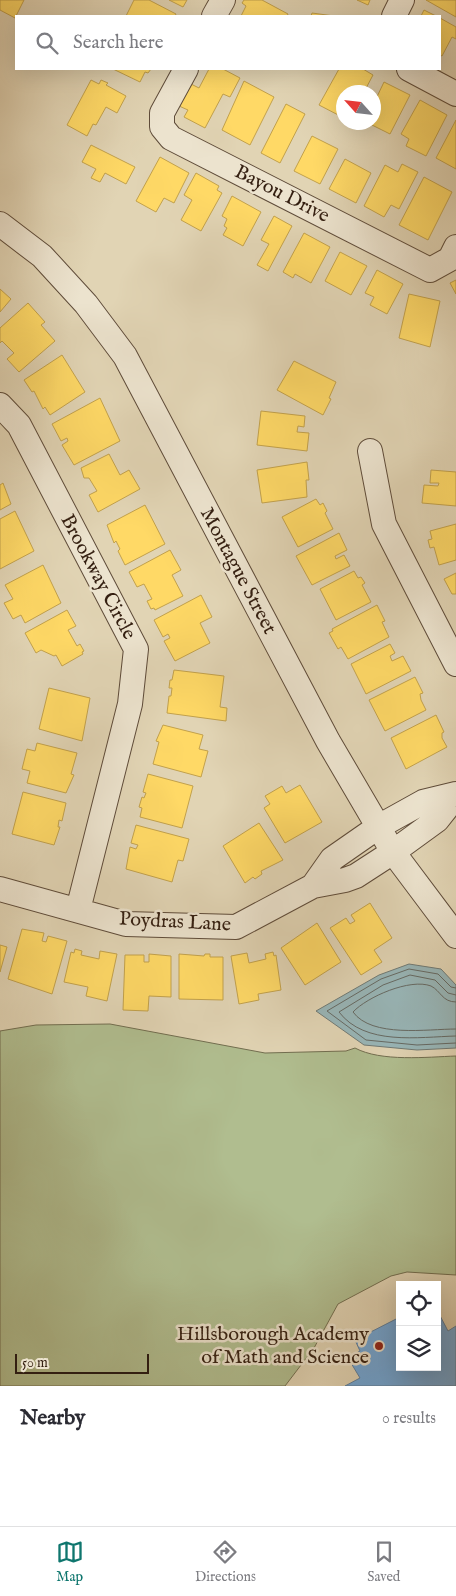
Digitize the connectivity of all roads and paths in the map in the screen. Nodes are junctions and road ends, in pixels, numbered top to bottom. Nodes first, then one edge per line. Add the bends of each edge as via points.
1 (223, 0) edge
2 (402, 0) edge
3 (215, 15) edge
4 (394, 15) edge
5 (185, 70) edge
6 (411, 70) edge
7 (456, 94) edge
8 (0, 224) edge
9 (456, 247) edge
10 (0, 405) edge
11 (370, 451) dead end
12 (456, 664) edge
13 (456, 795) edge
14 (378, 827) junction
15 (393, 852) junction
16 (313, 886) junction
17 (0, 890) edge
18 (78, 910) junction
19 (456, 936) edge

1 - 3 street
2 - 4 street
5 - 9 street, Bayou Drive via 162,113 162,127 171,138 430,270 450,259
6 - 7 street
8 - 14 street, Montague Street via 48,263 86,304 124,356 328,741
10 - 18 street, Brookway Circle via 19,425 136,649 130,704
11 - 12 street via 384,524
13 - 14 street, Poydras Lane via 423,802
13 - 15 street, Poydras Lane via 437,820
14 - 15 street, Montague Street
14 - 16 street, Poydras Lane via 332,858
15 - 16 street, Poydras Lane via 356,876
15 - 19 street, Montague Street
16 - 18 street, Poydras Lane via 236,927 126,924
17 - 18 street, Poydras Lane

